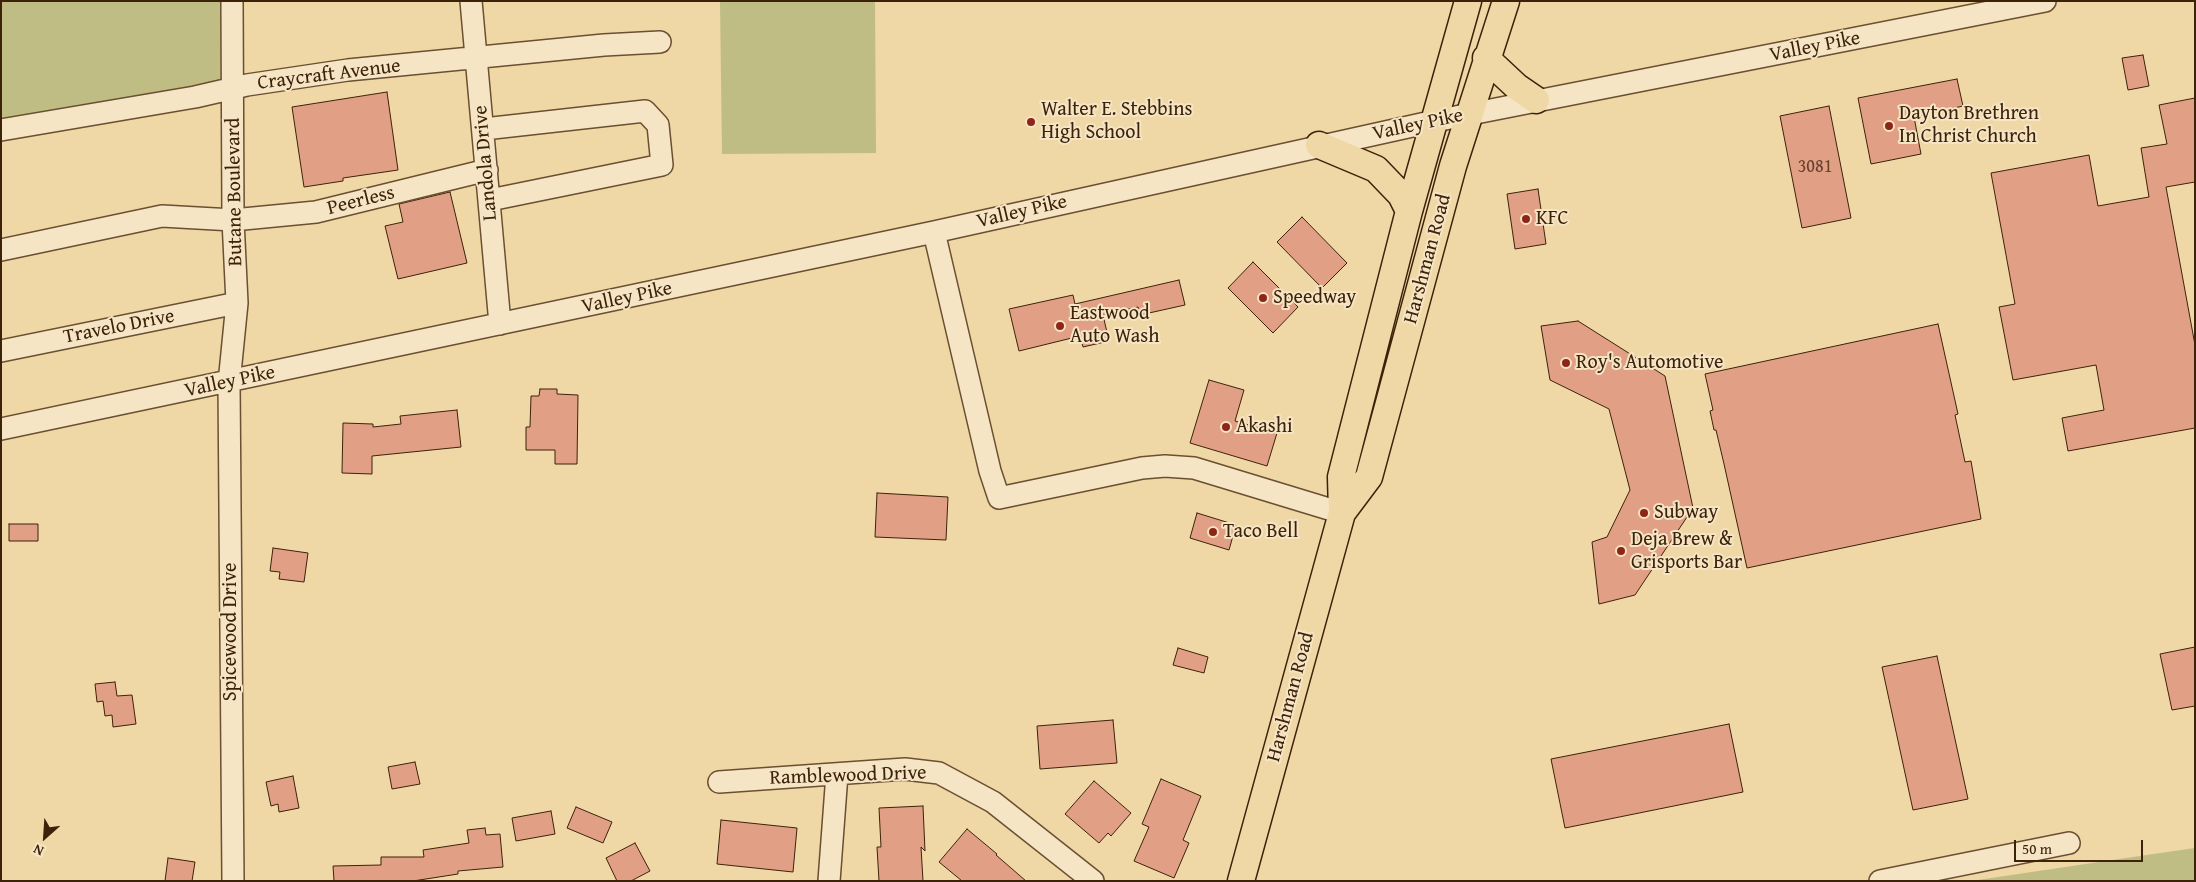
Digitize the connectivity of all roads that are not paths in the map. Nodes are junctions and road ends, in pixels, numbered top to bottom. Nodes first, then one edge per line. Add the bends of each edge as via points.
1 (232, 1) edge
2 (472, 1) edge
3 (1468, 1) edge
4 (1506, 1) edge
5 (2045, 1) edge
6 (660, 42) dead end
7 (476, 58) junction
8 (1486, 58) junction
9 (233, 90) junction
10 (1536, 100) junction
11 (1468, 114) junction
12 (1435, 120) junction
13 (484, 129) junction
14 (1, 130) edge
15 (1319, 145) junction
16 (487, 170) junction
17 (490, 200) junction
18 (1409, 211) junction
19 (233, 220) junction
20 (934, 232) junction
21 (1, 250) edge
22 (238, 303) junction
23 (500, 324) junction
24 (1, 351) edge
25 (229, 383) junction
26 (1, 429) edge
27 (1342, 512) junction
28 (837, 774) junction
29 (719, 782) dead end
30 (2068, 843) dead end
31 (233, 881) edge
32 (829, 881) edge
33 (1093, 881) edge
34 (1241, 881) edge
35 (1880, 881) edge

1 - 9 street, Butane Boulevard
2 - 7 street, Landola Drive
3 - 12 main road, Harshman Road
4 - 8 main road, Harshman Road
5 - 10 street, Valley Pike
6 - 7 street, Craycraft Avenue via 604,44
7 - 9 street, Craycraft Avenue via 348,70 247,85
7 - 13 street, Landola Drive
8 - 10 main road
8 - 11 main road, Harshman Road
9 - 14 street, Craycraft Avenue
9 - 19 street, Butane Boulevard
10 - 11 street, Valley Pike
11 - 12 street, Valley Pike
11 - 27 main road, Harshman Road via 1369,477
12 - 15 street, Valley Pike
12 - 18 main road, Harshman Road
13 - 16 street, Landola Drive
13 - 17 street via 645,111 658,125 662,165
15 - 18 main road via 1376,169 1401,194
15 - 20 street, Valley Pike
16 - 17 street, Landola Drive
16 - 19 street, Peerless via 316,212
17 - 23 street, Landola Drive
18 - 27 main road, Harshman Road via 1341,477
19 - 21 street via 162,216
19 - 22 street, Butane Boulevard
20 - 23 street, Valley Pike
20 - 27 street via 999,498 1165,466 1194,468
22 - 24 street, Travelo Drive
22 - 25 street, Butane Boulevard
23 - 25 street, Valley Pike
25 - 26 street, Valley Pike
25 - 31 street, Spicewood Drive
27 - 34 main road, Harshman Road
28 - 29 street, Ramblewood Drive
28 - 32 street
28 - 33 street, Ramblewood Drive via 905,769 939,773 993,802
30 - 35 street

